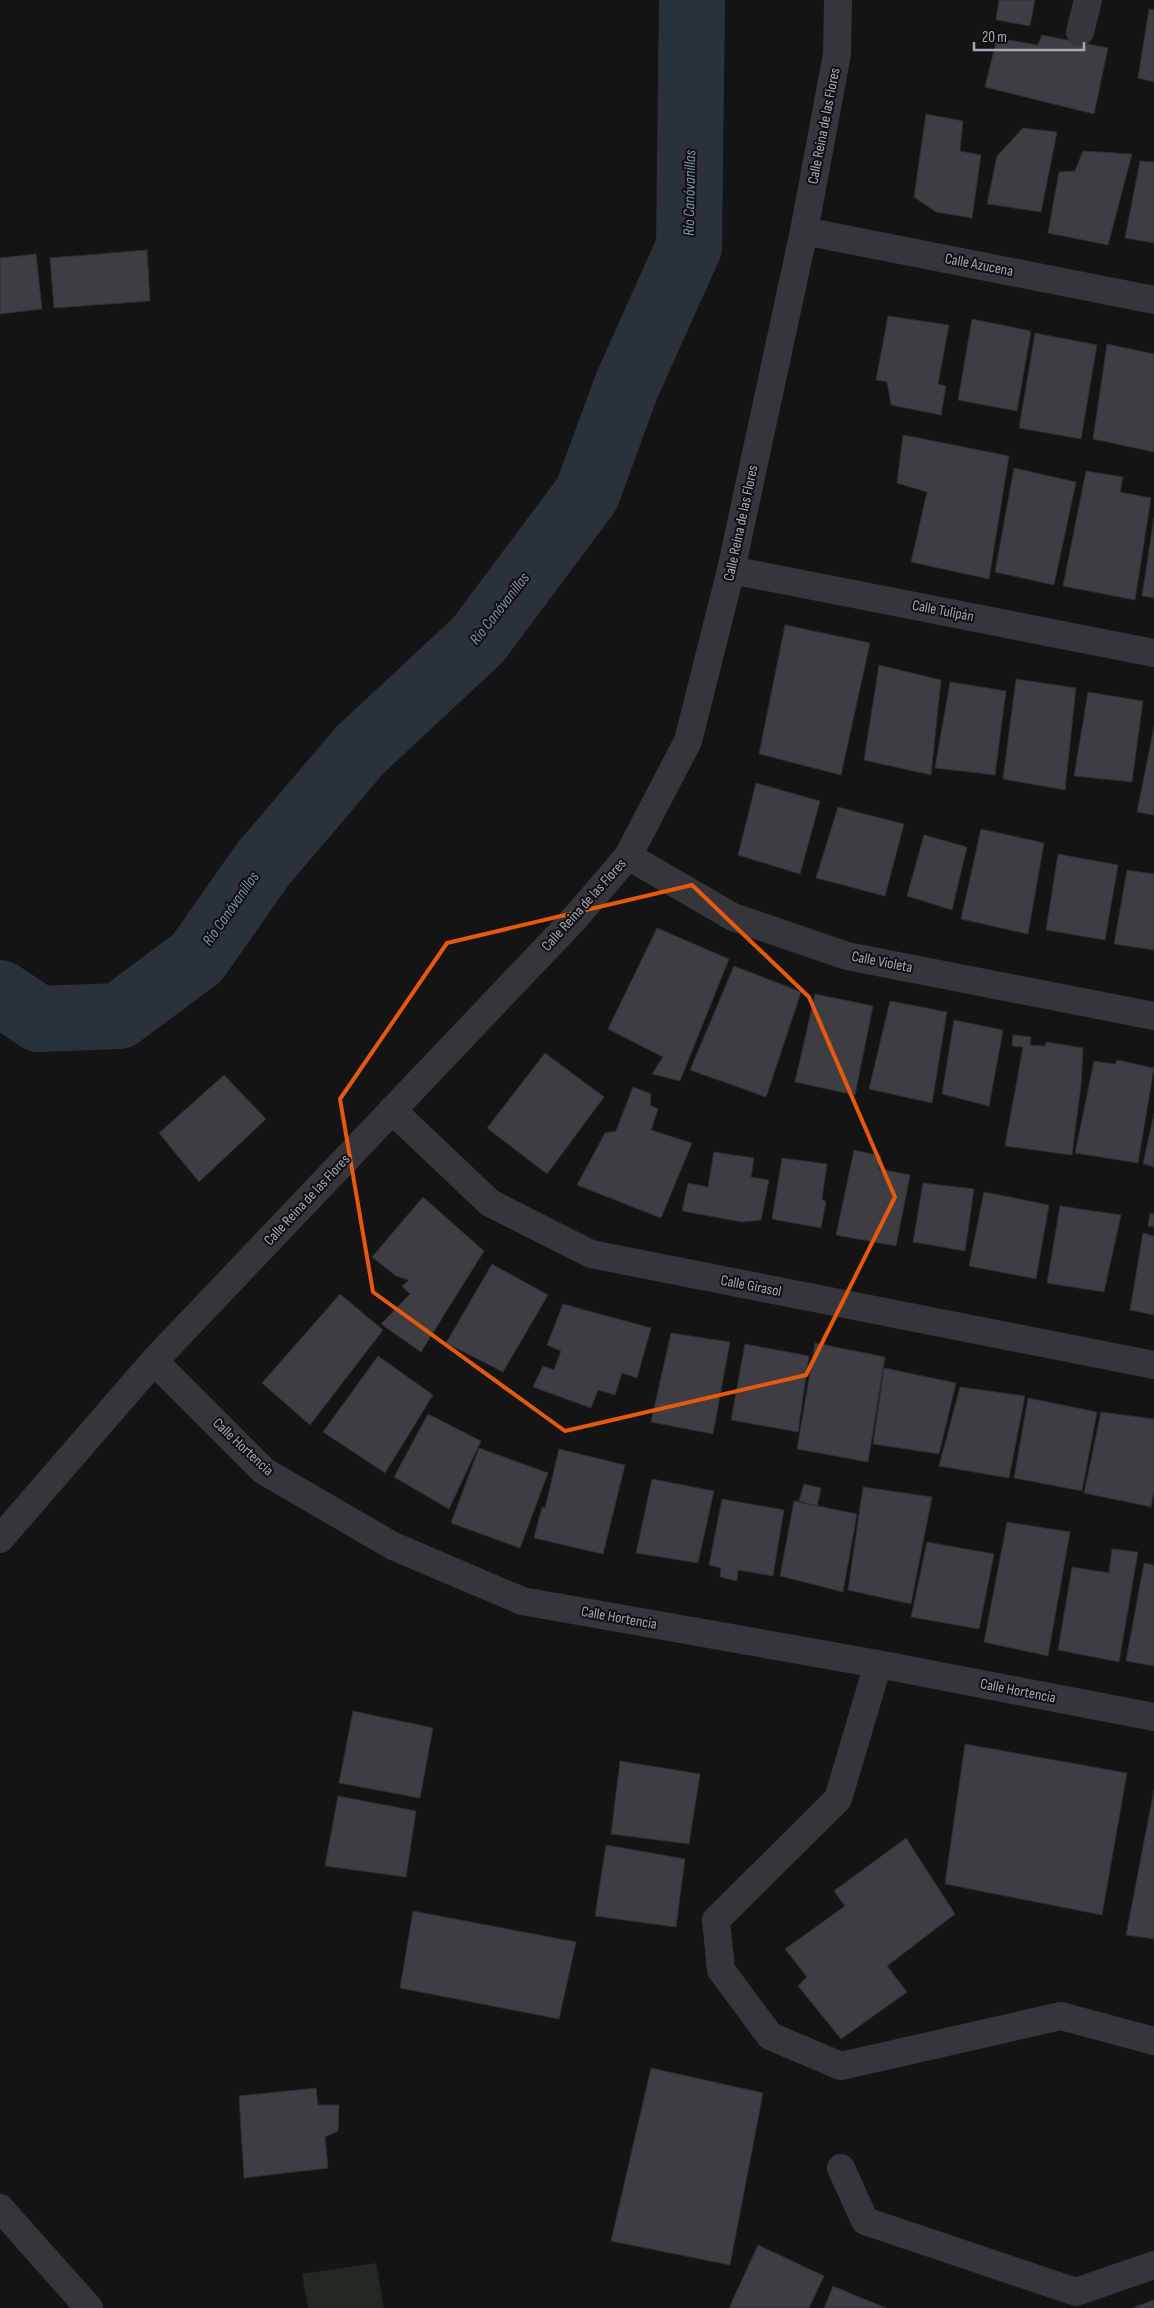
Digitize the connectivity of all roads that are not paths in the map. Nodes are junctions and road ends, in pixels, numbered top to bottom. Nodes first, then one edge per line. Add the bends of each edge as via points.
1 (838, 0) edge
2 (1088, 0) edge
3 (1080, 32) dead end
4 (804, 231) junction
5 (1154, 300) edge
6 (731, 570) junction
7 (1154, 653) edge
8 (628, 856) junction
9 (1154, 1016) edge
10 (392, 1110) junction
11 (154, 1362) junction
12 (1154, 1365) edge
13 (0, 1538) edge
14 (878, 1664) junction
15 (1154, 1717) edge
16 (1154, 2041) edge
17 (841, 2168) dead end
18 (0, 2208) edge
19 (1154, 2265) edge
20 (89, 2308) edge

1 - 4 street, Calle Reina de las Flores via 837,54
2 - 3 street
4 - 5 street, Calle Azucena
4 - 6 street, Calle Reina de las Flores
6 - 7 street, Calle Tulipán
6 - 8 street, Calle Reina de las Flores via 688,741
8 - 9 street, Calle Violeta via 733,917 847,956
8 - 10 street, Calle Reina de las Flores via 576,917
10 - 11 street, Calle Reina de las Flores
10 - 12 street, Calle Girasol via 490,1204 592,1254
11 - 13 street, Calle Reina de las Flores
11 - 14 street, Calle Hortencia via 264,1471 393,1546 522,1601
14 - 15 street, Calle Hortencia
14 - 16 street via 838,1799 716,1920 721,1970 770,2036 841,2066 1061,2016
17 - 19 street via 865,2221 1076,2292
18 - 20 street

